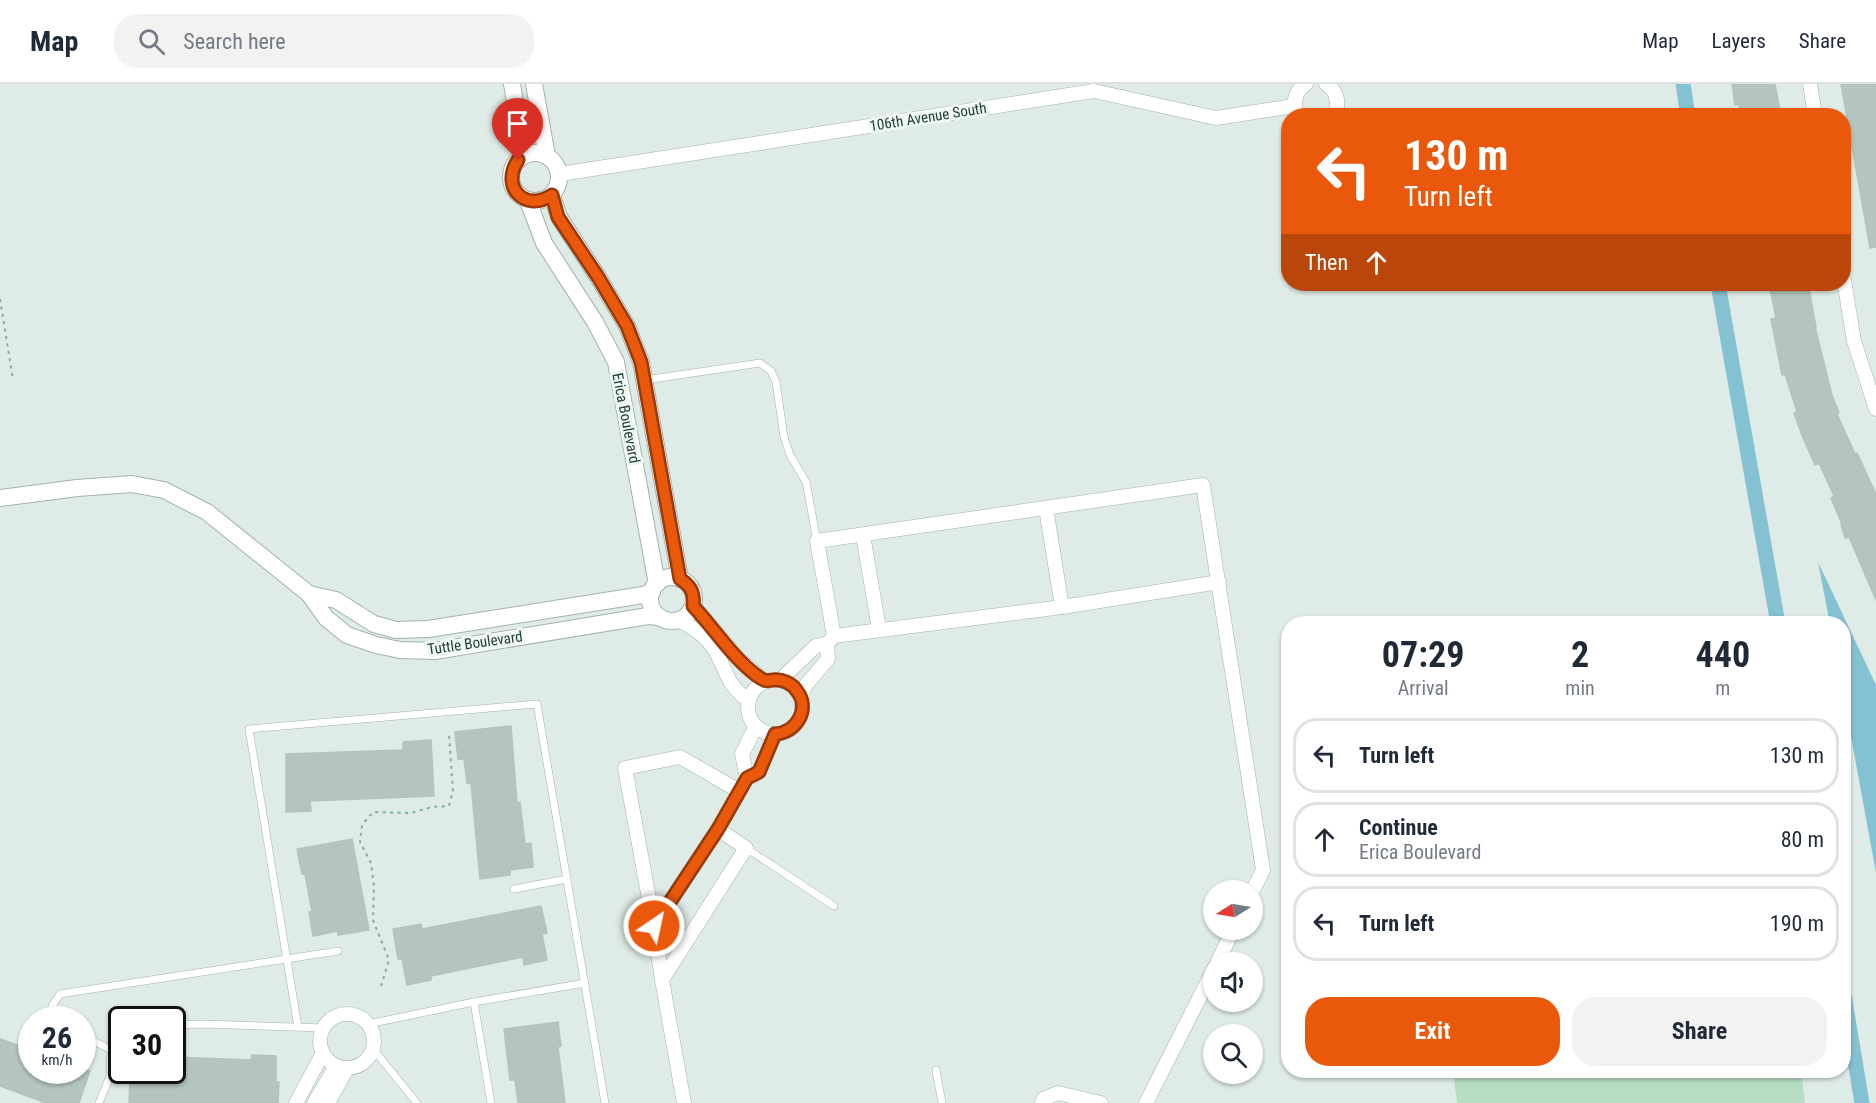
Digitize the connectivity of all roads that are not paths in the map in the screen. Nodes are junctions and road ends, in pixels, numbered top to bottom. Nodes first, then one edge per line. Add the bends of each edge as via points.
1 (512, 84) edge
2 (534, 84) edge
3 (1306, 84) edge
4 (1326, 84) edge
5 (1810, 84) edge
6 (1296, 108) edge
7 (1337, 108) edge
8 (1814, 108) edge
9 (1281, 112) edge
10 (524, 155) junction
11 (547, 156) junction
12 (560, 174) junction
13 (552, 195) junction
14 (528, 201) junction
15 (1846, 291) edge
16 (645, 380) junction
17 (1876, 409) edge
18 (0, 498) edge
19 (1046, 508) junction
20 (863, 535) junction
21 (817, 541) junction
22 (680, 579) junction
23 (1219, 582) junction
24 (654, 588) junction
25 (309, 594) junction
26 (693, 606) junction
27 (1062, 607) junction
28 (660, 617) junction
29 (678, 620) junction
30 (879, 629) junction
31 (830, 640) junction
32 (772, 681) junction
33 (801, 698) junction
34 (749, 701) junction
35 (756, 726) junction
36 (775, 734) junction
37 (747, 778) junction
38 (740, 791) junction
39 (718, 829) junction
40 (746, 848) junction
41 (567, 879) junction
42 (1258, 880) edge
43 (514, 889) dead end
44 (834, 906) dead end
45 (654, 926) junction
46 (338, 951) dead end
47 (288, 959) junction
48 (662, 980) junction
49 (585, 982) junction
50 (1203, 991) edge
51 (474, 1002) junction
52 (52, 1006) edge
53 (368, 1024) junction
54 (186, 1025) edge
55 (298, 1027) junction
56 (324, 1028) junction
57 (373, 1049) junction
58 (323, 1053) junction
59 (342, 1067) junction
60 (936, 1070) dead end
61 (108, 1081) edge
62 (99, 1103) edge
63 (296, 1103) edge
64 (314, 1103) edge
65 (328, 1103) edge
66 (417, 1103) edge
67 (491, 1103) edge
68 (606, 1103) edge
69 (684, 1103) edge
70 (942, 1103) edge
71 (1042, 1103) edge
72 (1101, 1103) edge
73 (1146, 1103) edge

1 - 10 street
2 - 11 street
3 - 6 street via 1297,92
4 - 7 street via 1335,92
5 - 8 street
9 - 12 street, 106th Avenue South via 1216,118 1094,91
10 - 11 street
10 - 14 street via 513,167 512,184
11 - 12 street
12 - 13 street
13 - 14 street via 545,200
13 - 16 street, Erica Boulevard via 558,217 627,326
14 - 24 street, Erica Boulevard via 544,243 616,362
15 - 17 street via 1854,341
16 - 21 lane via 760,363 771,371 783,437 806,482
16 - 22 street, Erica Boulevard
18 - 25 street, Tuttle Boulevard via 132,484 164,489 207,512
19 - 20 street
19 - 23 street via 1203,485
19 - 27 street
20 - 21 street
20 - 30 street
21 - 31 street
22 - 24 street via 667,578
22 - 26 street via 691,588
23 - 27 street
23 - 42 street via 1263,870
24 - 25 street, Tuttle Boulevard via 632,597 428,629 396,630 374,624 336,600
24 - 28 street via 651,606
25 - 28 street, Tuttle Boulevard via 326,618 347,635 400,650 435,651
26 - 29 street
26 - 32 street via 739,659
27 - 30 street
28 - 29 street
29 - 34 street via 704,637 731,684
30 - 31 street
31 - 32 street via 816,646
31 - 33 street via 828,659 805,686
32 - 33 street via 791,684
32 - 34 street via 752,692
33 - 36 street via 803,707 796,724
34 - 35 street via 750,718
35 - 36 street
35 - 37 street via 742,754
36 - 37 street via 759,772
37 - 38 street
38 - 39 street
38 - 45 street via 680,757 625,768
39 - 40 street
39 - 45 street
40 - 44 lane
40 - 48 street
41 - 43 lane
41 - 47 lane via 537,704 249,729
41 - 49 lane
45 - 48 street
46 - 47 lane
47 - 52 lane via 60,994
47 - 55 lane
48 - 69 street
49 - 51 lane
49 - 68 lane
50 - 73 street
51 - 53 lane
51 - 67 lane
53 - 56 street via 345,1014
53 - 57 street
54 - 55 lane
55 - 56 lane
56 - 58 street
57 - 59 street via 362,1063
57 - 66 lane
58 - 59 street
58 - 63 street
59 - 64 street
59 - 65 street
60 - 70 lane
61 - 62 lane
71 - 72 street via 1058,1093

